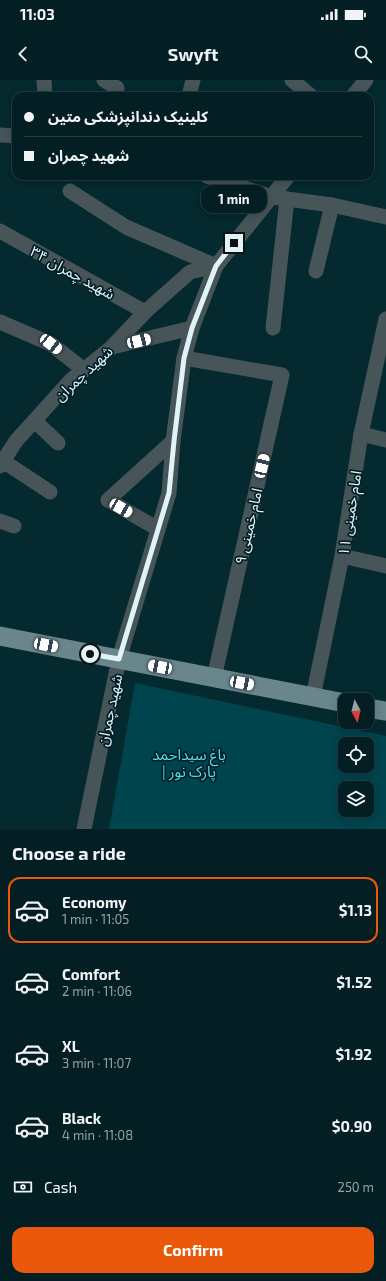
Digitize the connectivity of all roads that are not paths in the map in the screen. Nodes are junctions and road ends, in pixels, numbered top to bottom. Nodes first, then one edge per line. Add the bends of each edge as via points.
1 (44, 80) edge
2 (104, 80) edge
3 (193, 80) edge
4 (292, 80) edge
5 (364, 81) edge
6 (117, 88) dead end
7 (45, 92) edge
8 (191, 92) edge
9 (306, 92) edge
10 (356, 92) edge
11 (0, 135) edge
12 (12, 136) edge
13 (219, 180) edge
14 (285, 180) edge
15 (70, 191) dead end
16 (272, 197) junction
17 (288, 199) junction
18 (332, 205) junction
19 (386, 217) edge
20 (0, 231) edge
21 (216, 266) junction
22 (316, 271) dead end
23 (145, 312) junction
24 (0, 322) edge
25 (385, 326) edge
26 (192, 328) junction
27 (273, 328) dead end
28 (112, 347) junction
29 (184, 358) junction
30 (84, 370) junction
31 (35, 421) junction
32 (361, 434) junction
33 (386, 440) edge
34 (174, 441) junction
35 (58, 444) dead end
36 (2, 463) edge
37 (50, 492) dead end
38 (158, 529) junction
39 (342, 556) junction
40 (386, 566) edge
41 (1, 638) edge
42 (119, 659) junction
43 (214, 678) junction
44 (313, 697) junction
45 (338, 702) edge
46 (374, 709) edge
47 (386, 711) edge
48 (84, 829) edge

1 - 7 street
2 - 6 street
3 - 8 street
4 - 9 street
5 - 10 street
11 - 12 street
13 - 16 street
14 - 16 street, شهید چمران
15 - 21 street via 126,227
16 - 17 street
16 - 21 street, شهید چمران
17 - 18 street
17 - 27 street
18 - 19 street
18 - 22 street
20 - 23 street, شهید چمران ۳۴
21 - 23 street, شهید چمران via 190,272
21 - 26 street, شهید چمران
23 - 28 street, شهید چمران
24 - 30 street via 51,344
25 - 32 street, امام خمینی ۱۱
26 - 28 street
26 - 29 street, شهید چمران
28 - 30 street, شهید چمران
29 - 34 street, شهید چمران
29 - 43 street, امام خمینی ۹ via 282,375
30 - 31 street, شهید چمران
31 - 35 street
31 - 36 street, شهید چمران via 16,441
32 - 33 street
32 - 39 street, امام خمینی ۱۱
34 - 38 street, شهید چمران via 169,493
34 - 38 street via 108,500
36 - 37 street
38 - 42 street, شهید چمران
39 - 40 street
39 - 44 street, امام خمینی ۱۱
41 - 42 main road
42 - 43 main road
42 - 48 street, شهید چمران
43 - 44 main road
44 - 45 main road
46 - 47 main road

